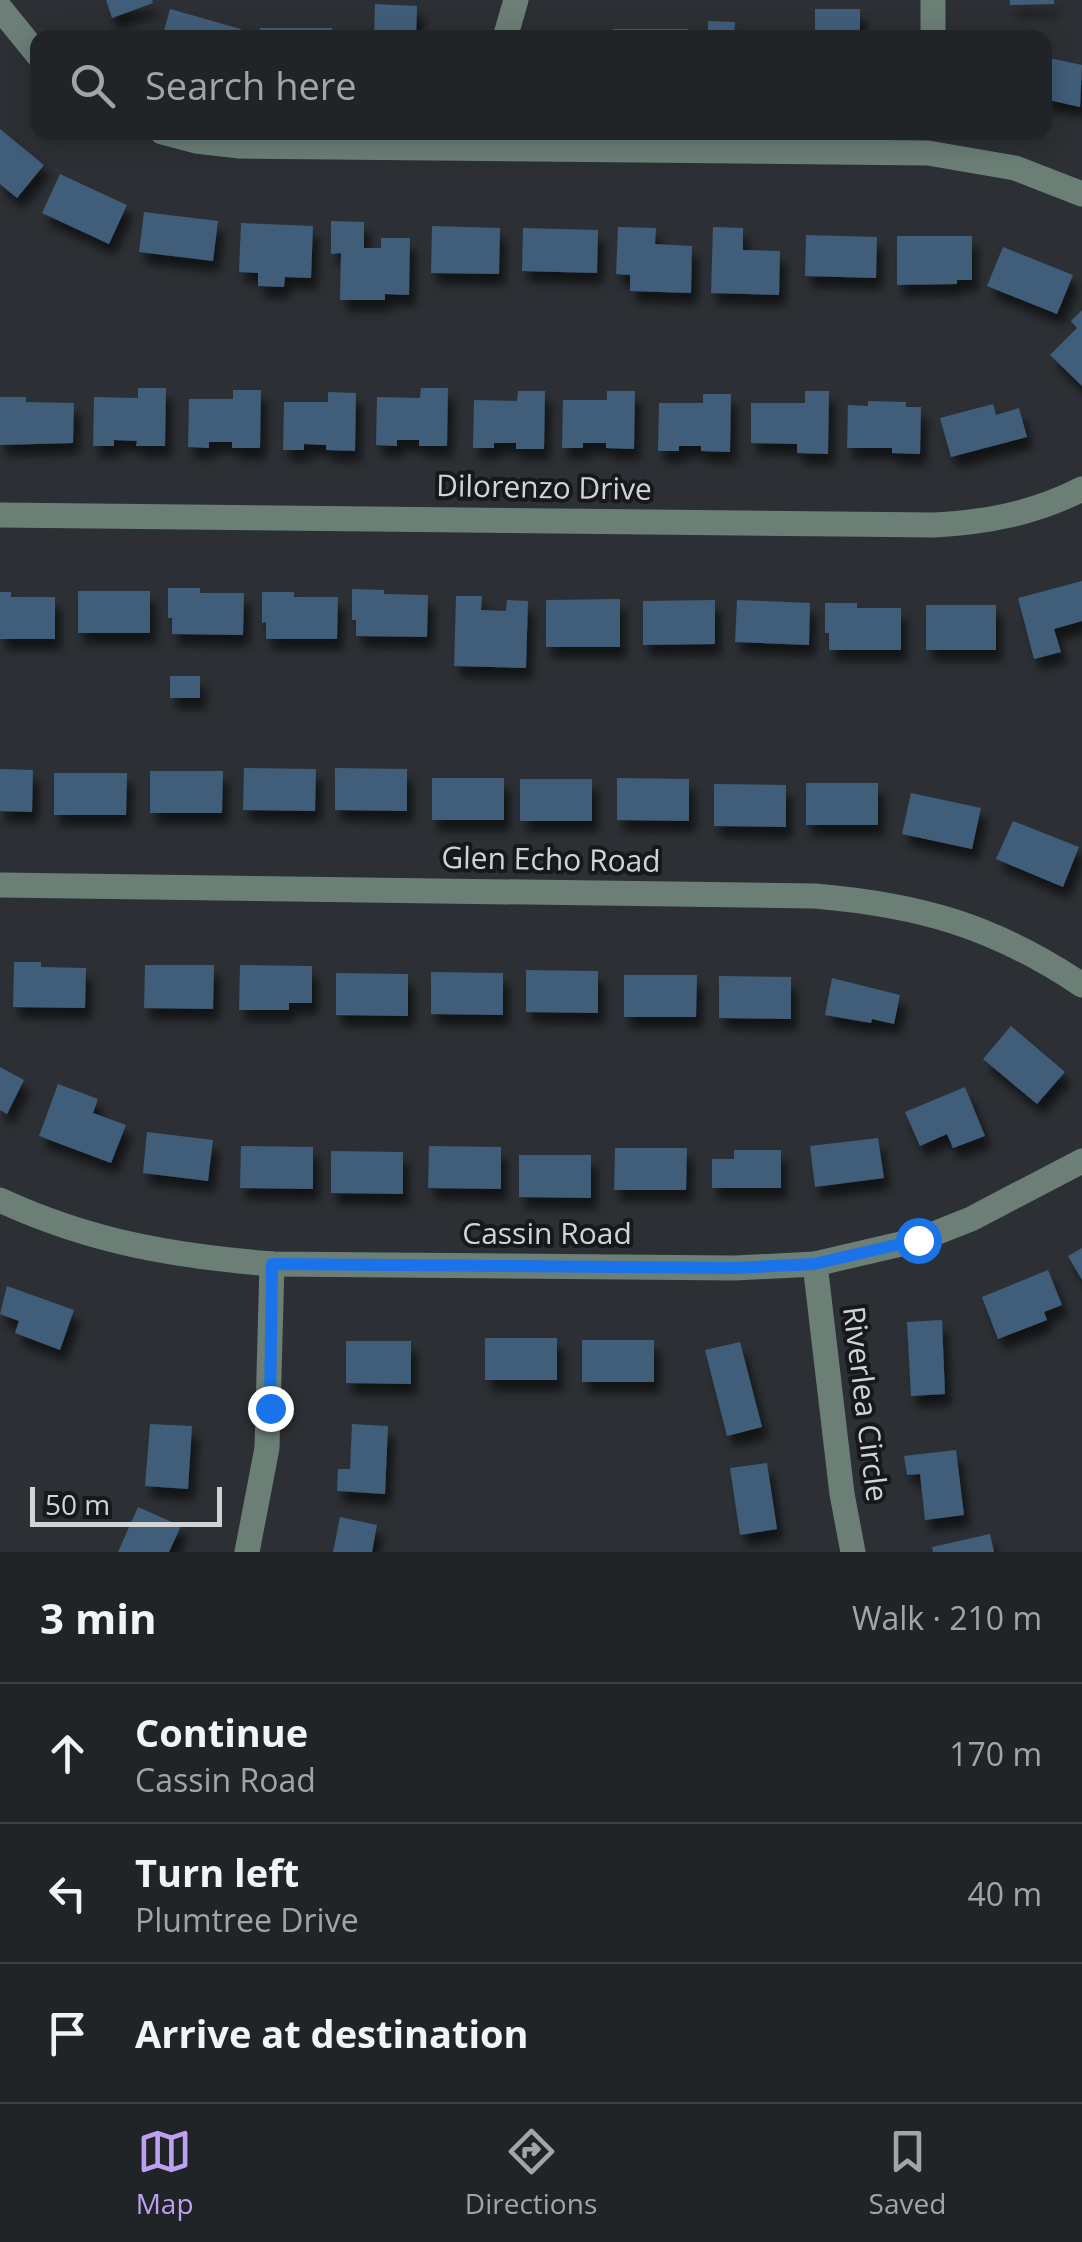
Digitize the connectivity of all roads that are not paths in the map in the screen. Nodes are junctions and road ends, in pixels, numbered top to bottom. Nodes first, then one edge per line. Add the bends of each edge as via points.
1 (516, 0) edge
2 (933, 0) edge
3 (0, 8) edge
4 (507, 30) edge
5 (933, 30) edge
6 (30, 45) edge
7 (189, 140) edge
8 (487, 140) edge
9 (928, 143) edge
10 (1082, 194) edge
11 (1082, 489) edge
12 (0, 515) edge
13 (0, 885) edge
14 (1082, 984) edge
15 (1082, 1161) edge
16 (0, 1200) edge
17 (272, 1264) junction
18 (814, 1264) junction
19 (247, 1552) edge
20 (853, 1552) edge

1 - 4 street
2 - 5 street
3 - 6 street
7 - 8 street via 240,146
8 - 9 street
9 - 10 street
11 - 12 street, Dilorenzo Drive via 1024,513 936,526
13 - 14 street, Glen Echo Road via 868,900 916,908 1007,940
15 - 18 street, Cassin Road via 918,1240
16 - 17 street, Cassin Road via 42,1220 149,1251
17 - 18 street, Cassin Road
17 - 19 street via 267,1448
18 - 20 street, Riverlea Circle

